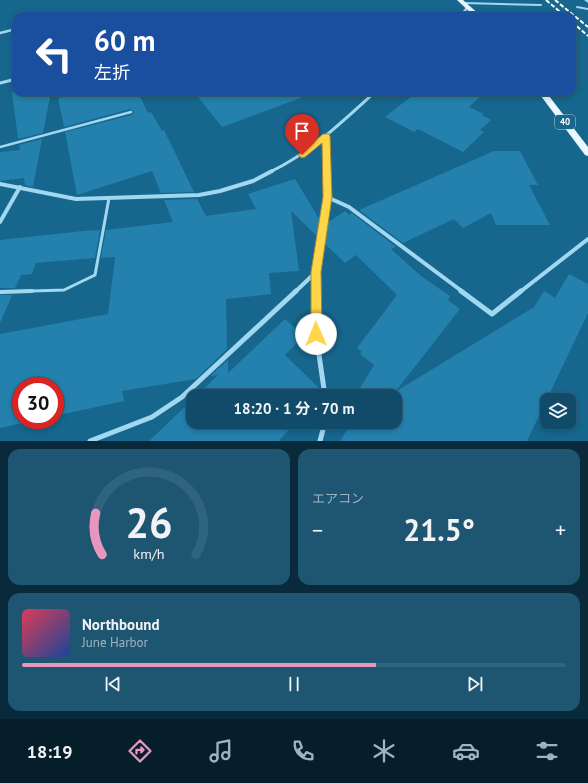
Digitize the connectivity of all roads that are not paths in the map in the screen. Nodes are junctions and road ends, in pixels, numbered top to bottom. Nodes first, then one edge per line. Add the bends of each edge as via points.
1 (464, 3) edge
2 (542, 4) dead end
3 (576, 7) dead end
4 (588, 9) edge
5 (474, 12) edge
6 (12, 30) edge
7 (0, 33) edge
8 (12, 80) edge
9 (0, 83) edge
10 (371, 96) edge
11 (545, 96) edge
12 (131, 112) dead end
13 (326, 136) junction
14 (0, 147) edge
15 (588, 153) edge
16 (0, 184) edge
17 (20, 187) junction
18 (327, 197) junction
19 (109, 198) junction
20 (0, 222) edge
21 (588, 239) edge
22 (316, 272) junction
23 (0, 292) edge
24 (324, 389) edge
25 (323, 429) edge
26 (90, 441) edge
27 (320, 441) edge

1 - 2 lane
1 - 5 main road
3 - 4 lane
6 - 7 street
8 - 9 street
10 - 13 street
11 - 15 main road, 40
12 - 14 lane
13 - 18 street
13 - 19 street via 302,155 267,175 220,191 199,195
16 - 17 street
17 - 19 street via 76,198
17 - 20 street
18 - 21 street via 349,207 492,314
18 - 22 street
19 - 23 lane via 95,275 64,290
22 - 24 street via 316,334
22 - 26 street via 182,397 152,417
25 - 27 street

